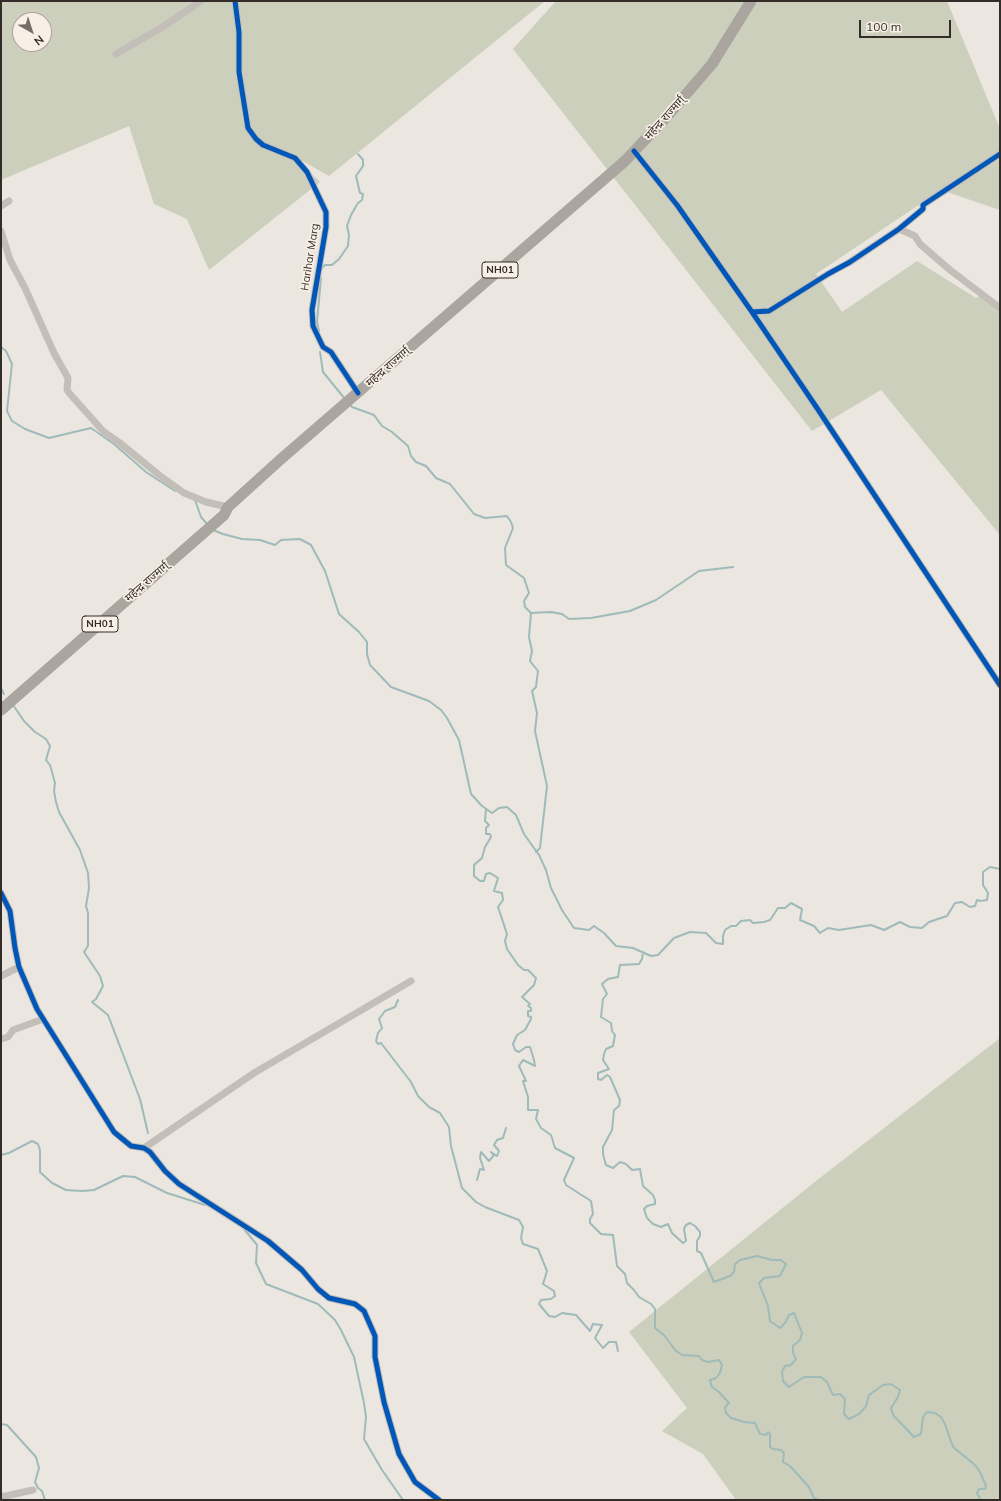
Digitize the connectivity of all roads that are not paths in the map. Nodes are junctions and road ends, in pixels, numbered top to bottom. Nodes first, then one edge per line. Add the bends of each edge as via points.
1 (201, 1) edge
2 (235, 1) edge
3 (751, 1) edge
4 (116, 54) dead end
5 (634, 151) junction
6 (1000, 154) edge
7 (9, 201) dead end
8 (1, 206) edge
9 (899, 229) junction
10 (1, 231) edge
11 (1000, 308) edge
12 (752, 312) junction
13 (358, 394) junction
14 (226, 511) junction
15 (1000, 685) edge
16 (1, 710) edge
17 (1, 893) edge
18 (19, 967) junction
19 (1, 976) edge
20 (411, 981) dead end
21 (43, 1019) junction
22 (1, 1039) edge
23 (144, 1148) junction
24 (33, 1490) dead end
25 (1, 1497) edge
26 (439, 1500) edge

1 - 4 street
2 - 13 street, Harihar Marg via 239,32 239,72 248,128 263,145 295,158 307,172 326,212 326,227 312,310 313,326 323,347 331,352
3 - 5 highway, महेन्द्र राज्मार्ग् / NH01 via 712,64
5 - 12 street via 677,205
5 - 13 highway, महेन्द्र राज्मार्ग् / NH01
6 - 9 street via 923,205 923,209
7 - 8 street
9 - 11 street via 915,236 920,244 950,270
9 - 12 street via 769,311
10 - 14 street via 10,260 68,378 70,394 103,431 165,480 184,493
12 - 15 street
13 - 14 highway, महेन्द्र राज्मार्ग् / NH01
14 - 16 highway, महेन्द्र राज्मार्ग् / NH01
17 - 18 street via 10,911
18 - 19 street
18 - 21 street
20 - 23 street via 254,1073
21 - 22 street via 13,1030 8,1037
21 - 23 street via 114,1132 131,1146
23 - 26 street via 179,1184 268,1241 302,1270 329,1298 356,1304 364,1311 375,1336 375,1357 384,1402 399,1454 415,1482
24 - 25 street

